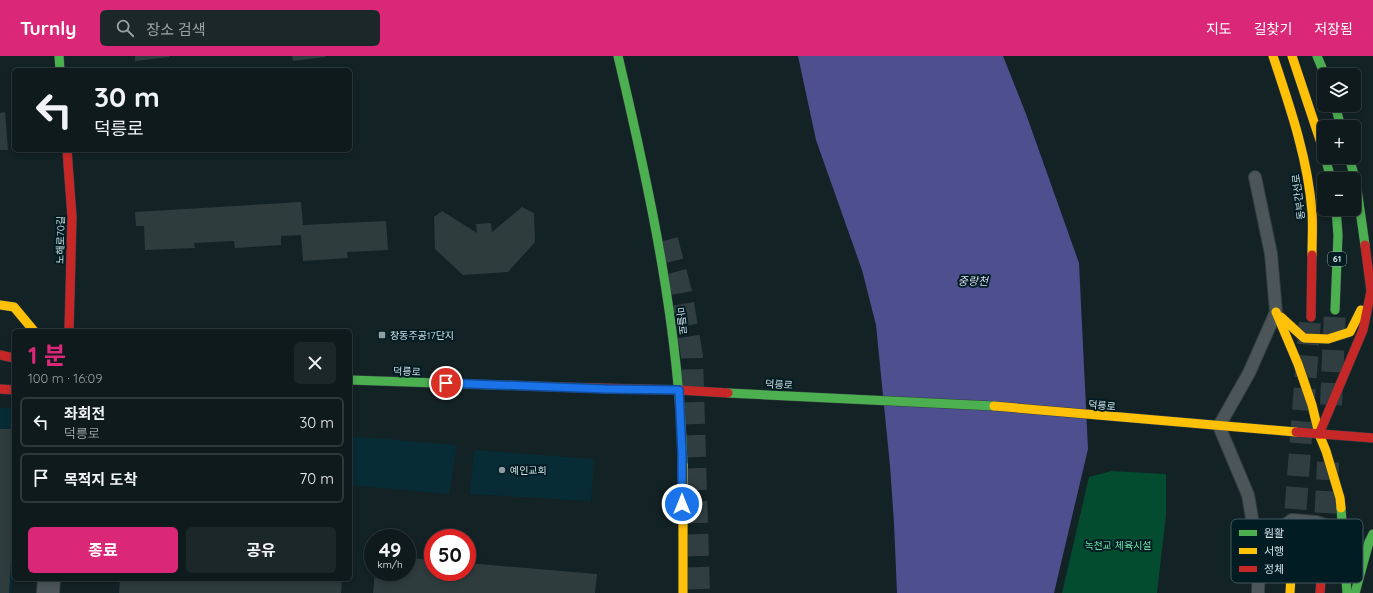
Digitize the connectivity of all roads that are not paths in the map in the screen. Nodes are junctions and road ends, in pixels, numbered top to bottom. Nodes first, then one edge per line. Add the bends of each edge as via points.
1 (59, 56) edge
2 (618, 56) edge
3 (1273, 56) edge
4 (1292, 56) edge
5 (1317, 56) edge
6 (60, 68) edge
7 (1322, 68) edge
8 (1317, 131) edge
9 (67, 152) edge
10 (1352, 164) edge
11 (1255, 177) dead end
12 (1337, 216) edge
13 (1372, 292) edge
14 (0, 305) edge
15 (1335, 310) tunnel mouth
16 (1276, 312) junction
17 (1311, 317) tunnel mouth
18 (32, 329) edge
19 (69, 329) edge
20 (0, 355) edge
21 (12, 358) edge
22 (352, 380) edge
23 (0, 389) edge
24 (12, 390) edge
25 (679, 390) junction
26 (1219, 426) junction
27 (1319, 434) junction
28 (1373, 438) edge
29 (1252, 519) edge
30 (1343, 519) edge
31 (1373, 534) edge
32 (1363, 564) edge
33 (49, 581) edge
34 (1258, 583) edge
35 (1291, 583) edge
36 (1321, 583) edge
37 (1347, 583) edge
38 (1358, 583) edge
39 (48, 593) edge
40 (683, 593) edge
41 (1258, 593) edge
42 (1290, 593) edge
43 (1320, 593) edge
44 (1347, 593) edge
45 (1355, 593) edge

1 - 6 main road
2 - 25 main road, 마들로 via 654,220 670,310
3 - 17 main road, 동부간선로 via 1292,114 1306,171 1312,213
4 - 8 main road
5 - 7 main road
9 - 19 main road, 노해로70길 via 72,217
10 - 13 main road
11 - 16 lane via 1270,254
12 - 15 main road, 61
13 - 16 main road via 1350,332 1328,339 1304,338
13 - 27 main road via 1358,346
14 - 18 main road via 14,307
16 - 26 lane via 1249,373
16 - 27 main road via 1298,364
20 - 21 main road
22 - 25 main road, 덕릉로
23 - 24 main road
25 - 26 main road, 덕릉로 via 989,406
25 - 40 main road, 마들로
26 - 27 main road
26 - 29 lane via 1248,495
27 - 28 main road
27 - 30 main road via 1340,498
31 - 32 main road
33 - 39 street
34 - 41 lane
35 - 42 main road
36 - 43 main road
37 - 44 main road
38 - 45 main road

